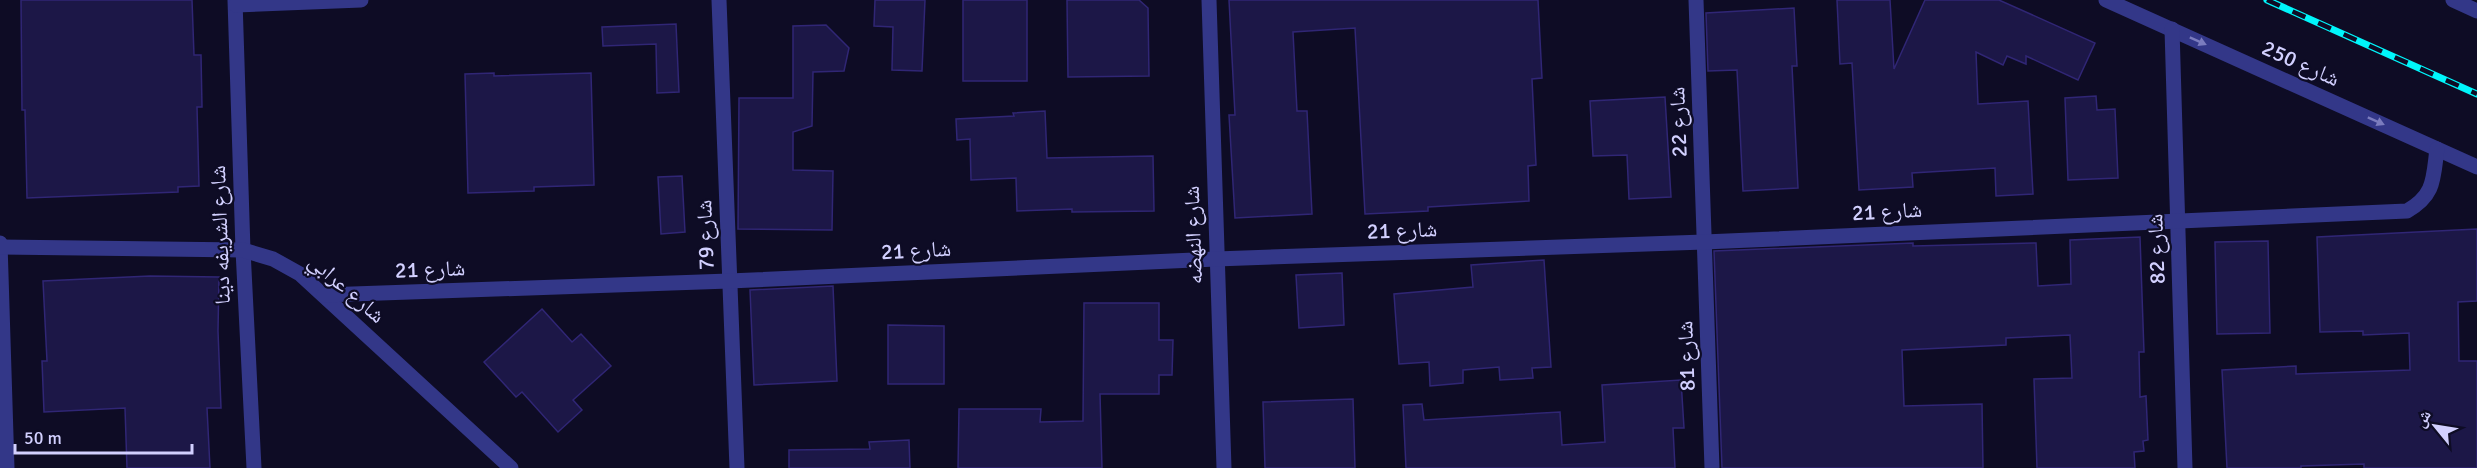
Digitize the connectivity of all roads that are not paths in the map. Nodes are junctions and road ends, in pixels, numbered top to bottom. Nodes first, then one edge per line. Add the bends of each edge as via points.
1 (361, 0) edge
2 (719, 0) edge
3 (1209, 0) edge
4 (1696, 0) edge
5 (2106, 0) edge
6 (2453, 0) edge
7 (235, 3) edge
8 (2477, 11) edge
9 (2172, 29) junction
10 (2437, 149) junction
11 (2477, 168) edge
12 (2178, 220) junction
13 (1704, 242) junction
14 (0, 246) edge
15 (243, 250) junction
16 (1216, 259) junction
17 (729, 281) junction
18 (324, 295) junction
19 (7, 468) edge
20 (254, 468) edge
21 (511, 468) edge
22 (737, 468) edge
23 (1224, 468) edge
24 (1712, 468) edge
25 (2185, 468) edge

1 - 7 street
2 - 17 street, شارع 79
3 - 16 street, شارع النهضه
4 - 13 street, شارع 22
5 - 9 street, شارع 250
6 - 8 street
7 - 15 street, شارع الشريفه دينا
9 -> 10 street, شارع 250
9 - 12 street, شارع 82
10 - 11 street, شارع 250
10 - 12 street, شارع 21 via 2432,188 2422,202 2407,211
12 - 13 street, شارع 21
12 - 25 street, شارع 82
13 - 16 street, شارع 21
13 - 24 street, شارع 81
14 - 15 street, شارع عرابي
14 - 19 street
15 - 18 street, شارع عرابي via 273,259 300,274
15 - 20 street, شارع الشريفه دينا
16 - 17 street, شارع 21
16 - 23 street, شارع النهضه
17 - 18 street, شارع 21
17 - 22 street, شارع 79
18 - 21 street, شارع عرابي

